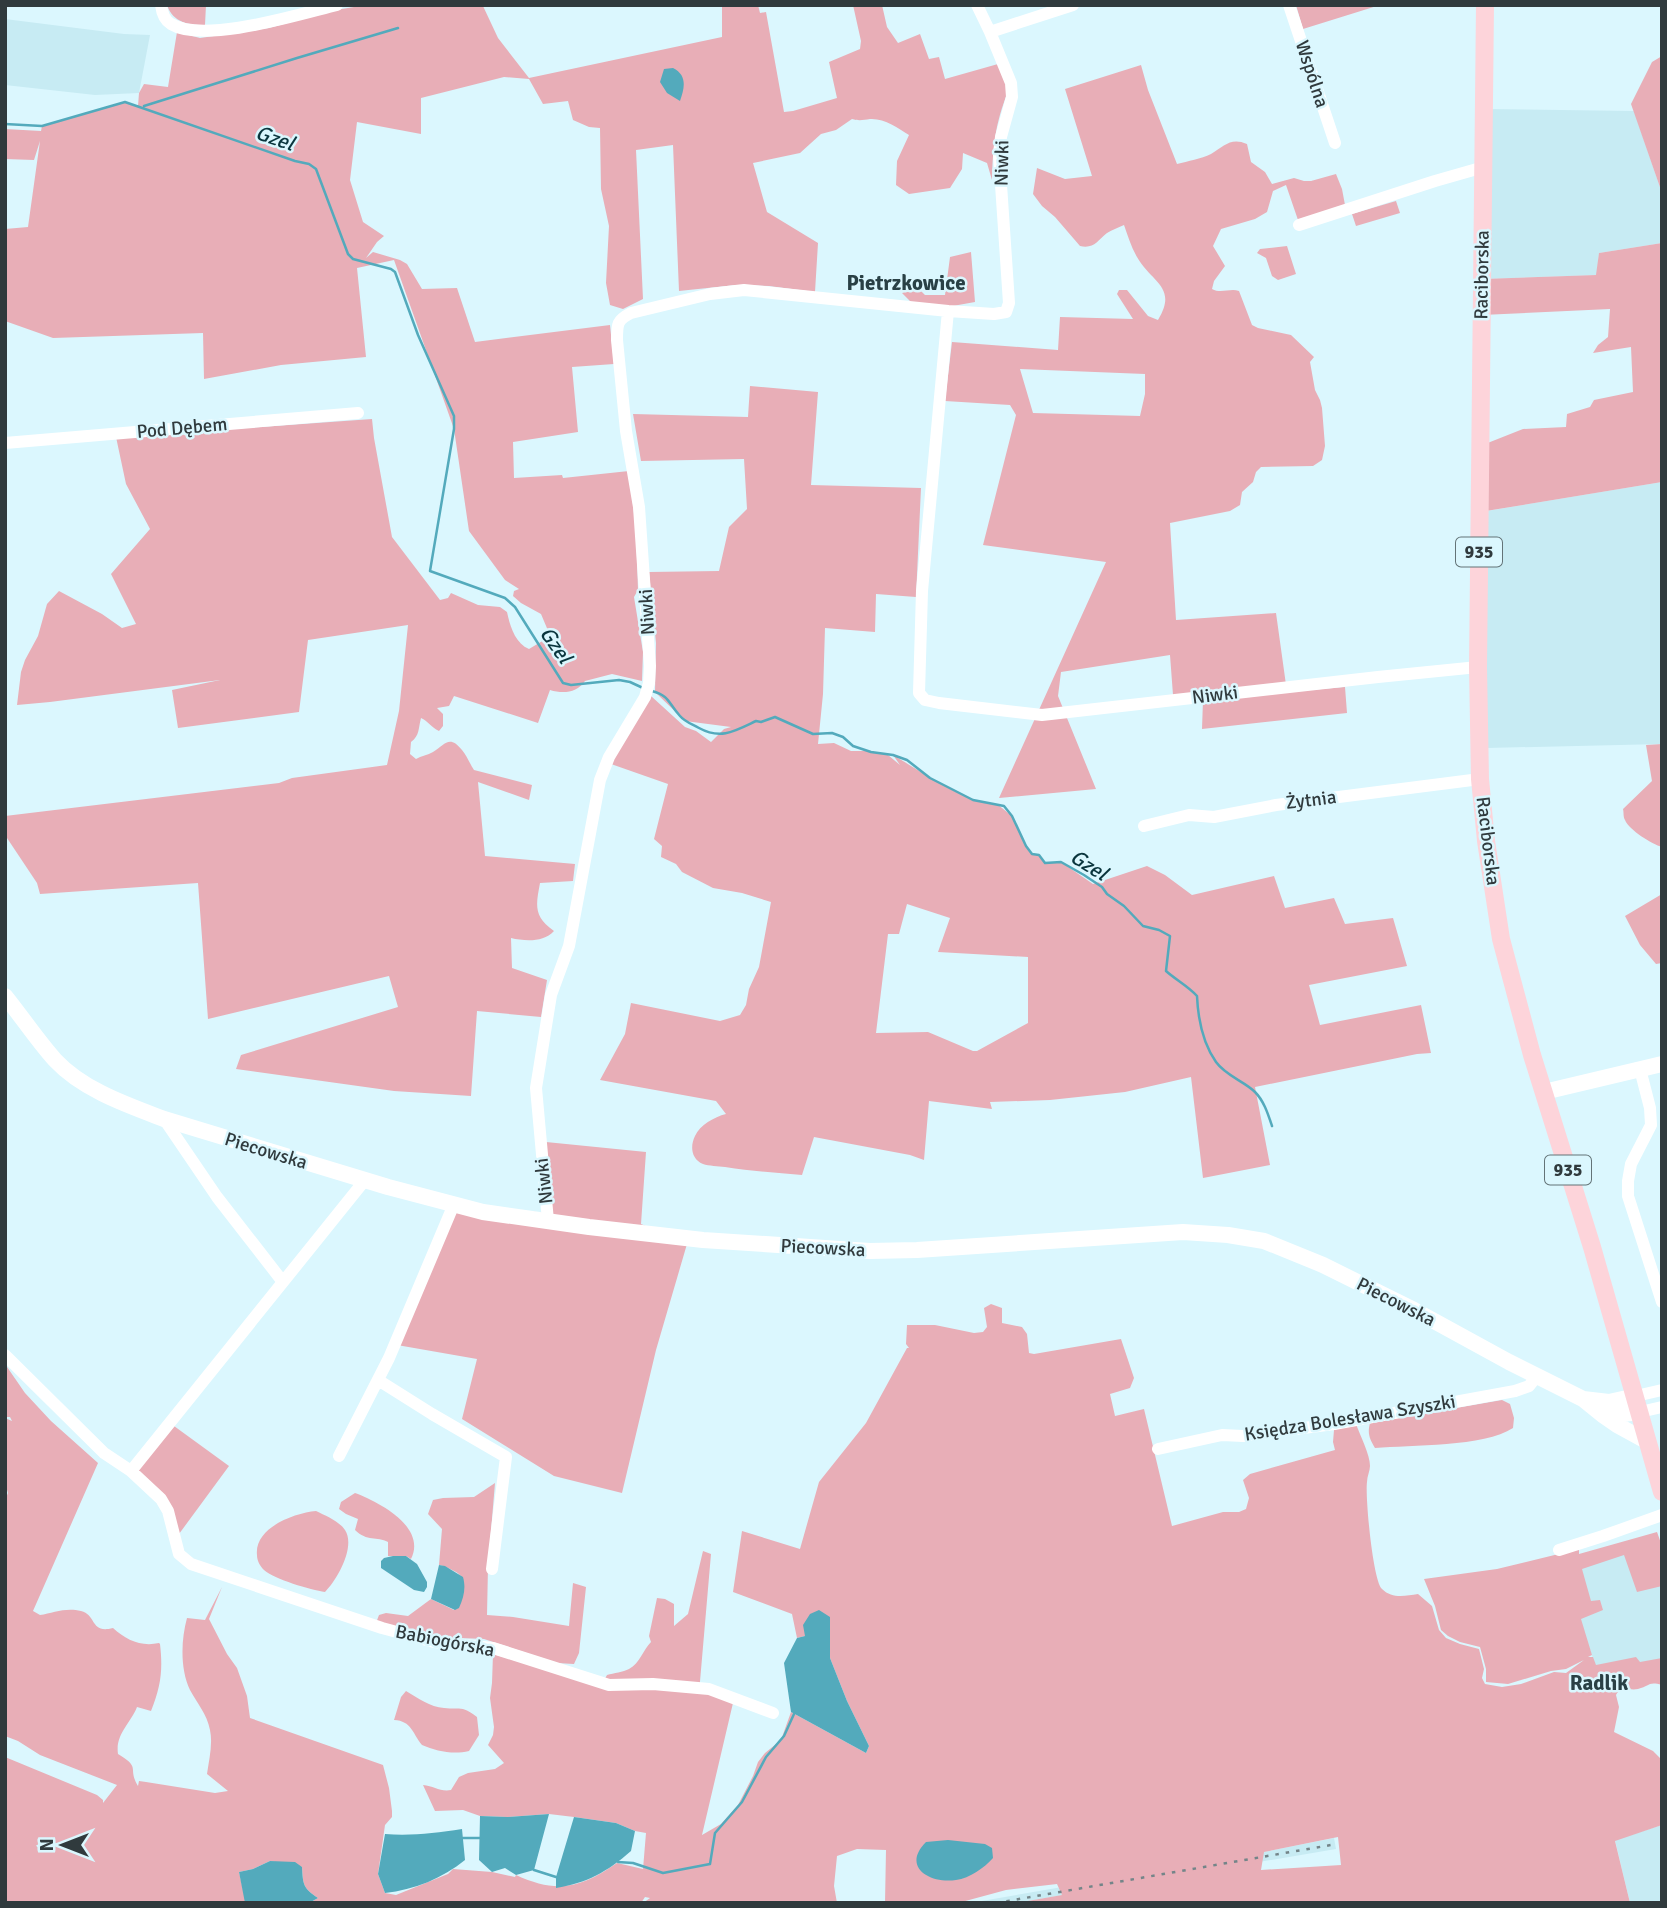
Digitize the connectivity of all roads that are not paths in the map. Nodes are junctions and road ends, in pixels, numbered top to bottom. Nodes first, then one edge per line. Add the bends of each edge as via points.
1 (161, 5) edge
2 (337, 5) edge
3 (977, 5) edge
4 (1073, 5) edge
5 (1289, 5) edge
6 (1485, 5) edge
7 (990, 32) junction
8 (1335, 143) dead end
9 (1483, 167) junction
10 (1299, 225) dead end
11 (948, 311) junction
12 (358, 414) dead end
13 (5, 443) edge
14 (1478, 667) junction
15 (1480, 779) junction
16 (1144, 826) dead end
17 (5, 996) edge
18 (1662, 1064) edge
19 (1640, 1069) junction
20 (1544, 1093) junction
21 (164, 1119) junction
22 (1647, 1133) junction
23 (1662, 1135) edge
24 (365, 1180) junction
25 (454, 1204) junction
26 (548, 1221) junction
27 (283, 1282) junction
28 (1662, 1302) edge
29 (5, 1354) edge
30 (1537, 1376) junction
31 (378, 1380) junction
32 (1662, 1390) edge
33 (1583, 1399) junction
34 (1638, 1404) junction
35 (1662, 1407) edge
36 (1604, 1416) junction
37 (1648, 1442) junction
38 (1158, 1449) dead end
39 (339, 1456) dead end
40 (131, 1471) junction
41 (1662, 1492) edge
42 (1662, 1515) edge
43 (1559, 1550) dead end
44 (492, 1570) dead end
45 (773, 1713) dead end

1 - 2 street via 171,24 204,30 242,28
3 - 7 street, Niwki
4 - 7 street
5 - 8 street, Wspólna
6 - 9 main road, Raciborska / 935
7 - 11 street, Niwki via 1011,83 1012,97 999,155 1009,303 1006,312 994,314
9 - 10 street
9 - 14 main road, Raciborska / 935
11 - 14 street, Niwki via 922,591 919,693 925,700 1042,715
11 - 26 street, Niwki via 744,290 631,313 617,326 644,555 649,683 600,780 569,946 551,995 542,1042 536,1088
12 - 13 street, Pod Dębem
14 - 15 main road, Raciborska / 935
15 - 16 street, Żytnia via 1276,804 1214,817 1189,815
15 - 20 main road, Raciborska / 935 via 1501,939
17 - 21 street, Piecowska via 71,1074 129,1106
18 - 19 street
19 - 20 street
19 - 22 street via 1650,1108
20 - 34 main road, Raciborska / 935
21 - 24 street, Piecowska
21 - 27 street
22 - 23 street
22 - 28 street via 1631,1164 1628,1196
24 - 25 street, Piecowska
24 - 27 street
25 - 26 street, Piecowska
25 - 31 street
26 - 30 street, Piecowska via 703,1240 870,1251 1183,1232 1228,1235 1264,1241 1323,1265
27 - 40 street
29 - 40 street, Babiogórska via 104,1453
30 - 33 street, Piecowska
30 - 38 street, Księdza Bolesława Szyszki via 1529,1386 1515,1391 1334,1424 1222,1435
31 - 39 street
31 - 44 street via 506,1457
32 - 34 street
33 - 34 street, Piecowska
33 - 36 street, Piecowska
34 - 35 street
34 - 36 street
34 - 37 main road, Raciborska / 935
36 - 37 street, Piecowska
37 - 41 main road, Raciborska / 935
40 - 45 street, Babiogórska via 161,1499 180,1554 209,1571 434,1642 493,1648 609,1685 709,1689
42 - 43 street

